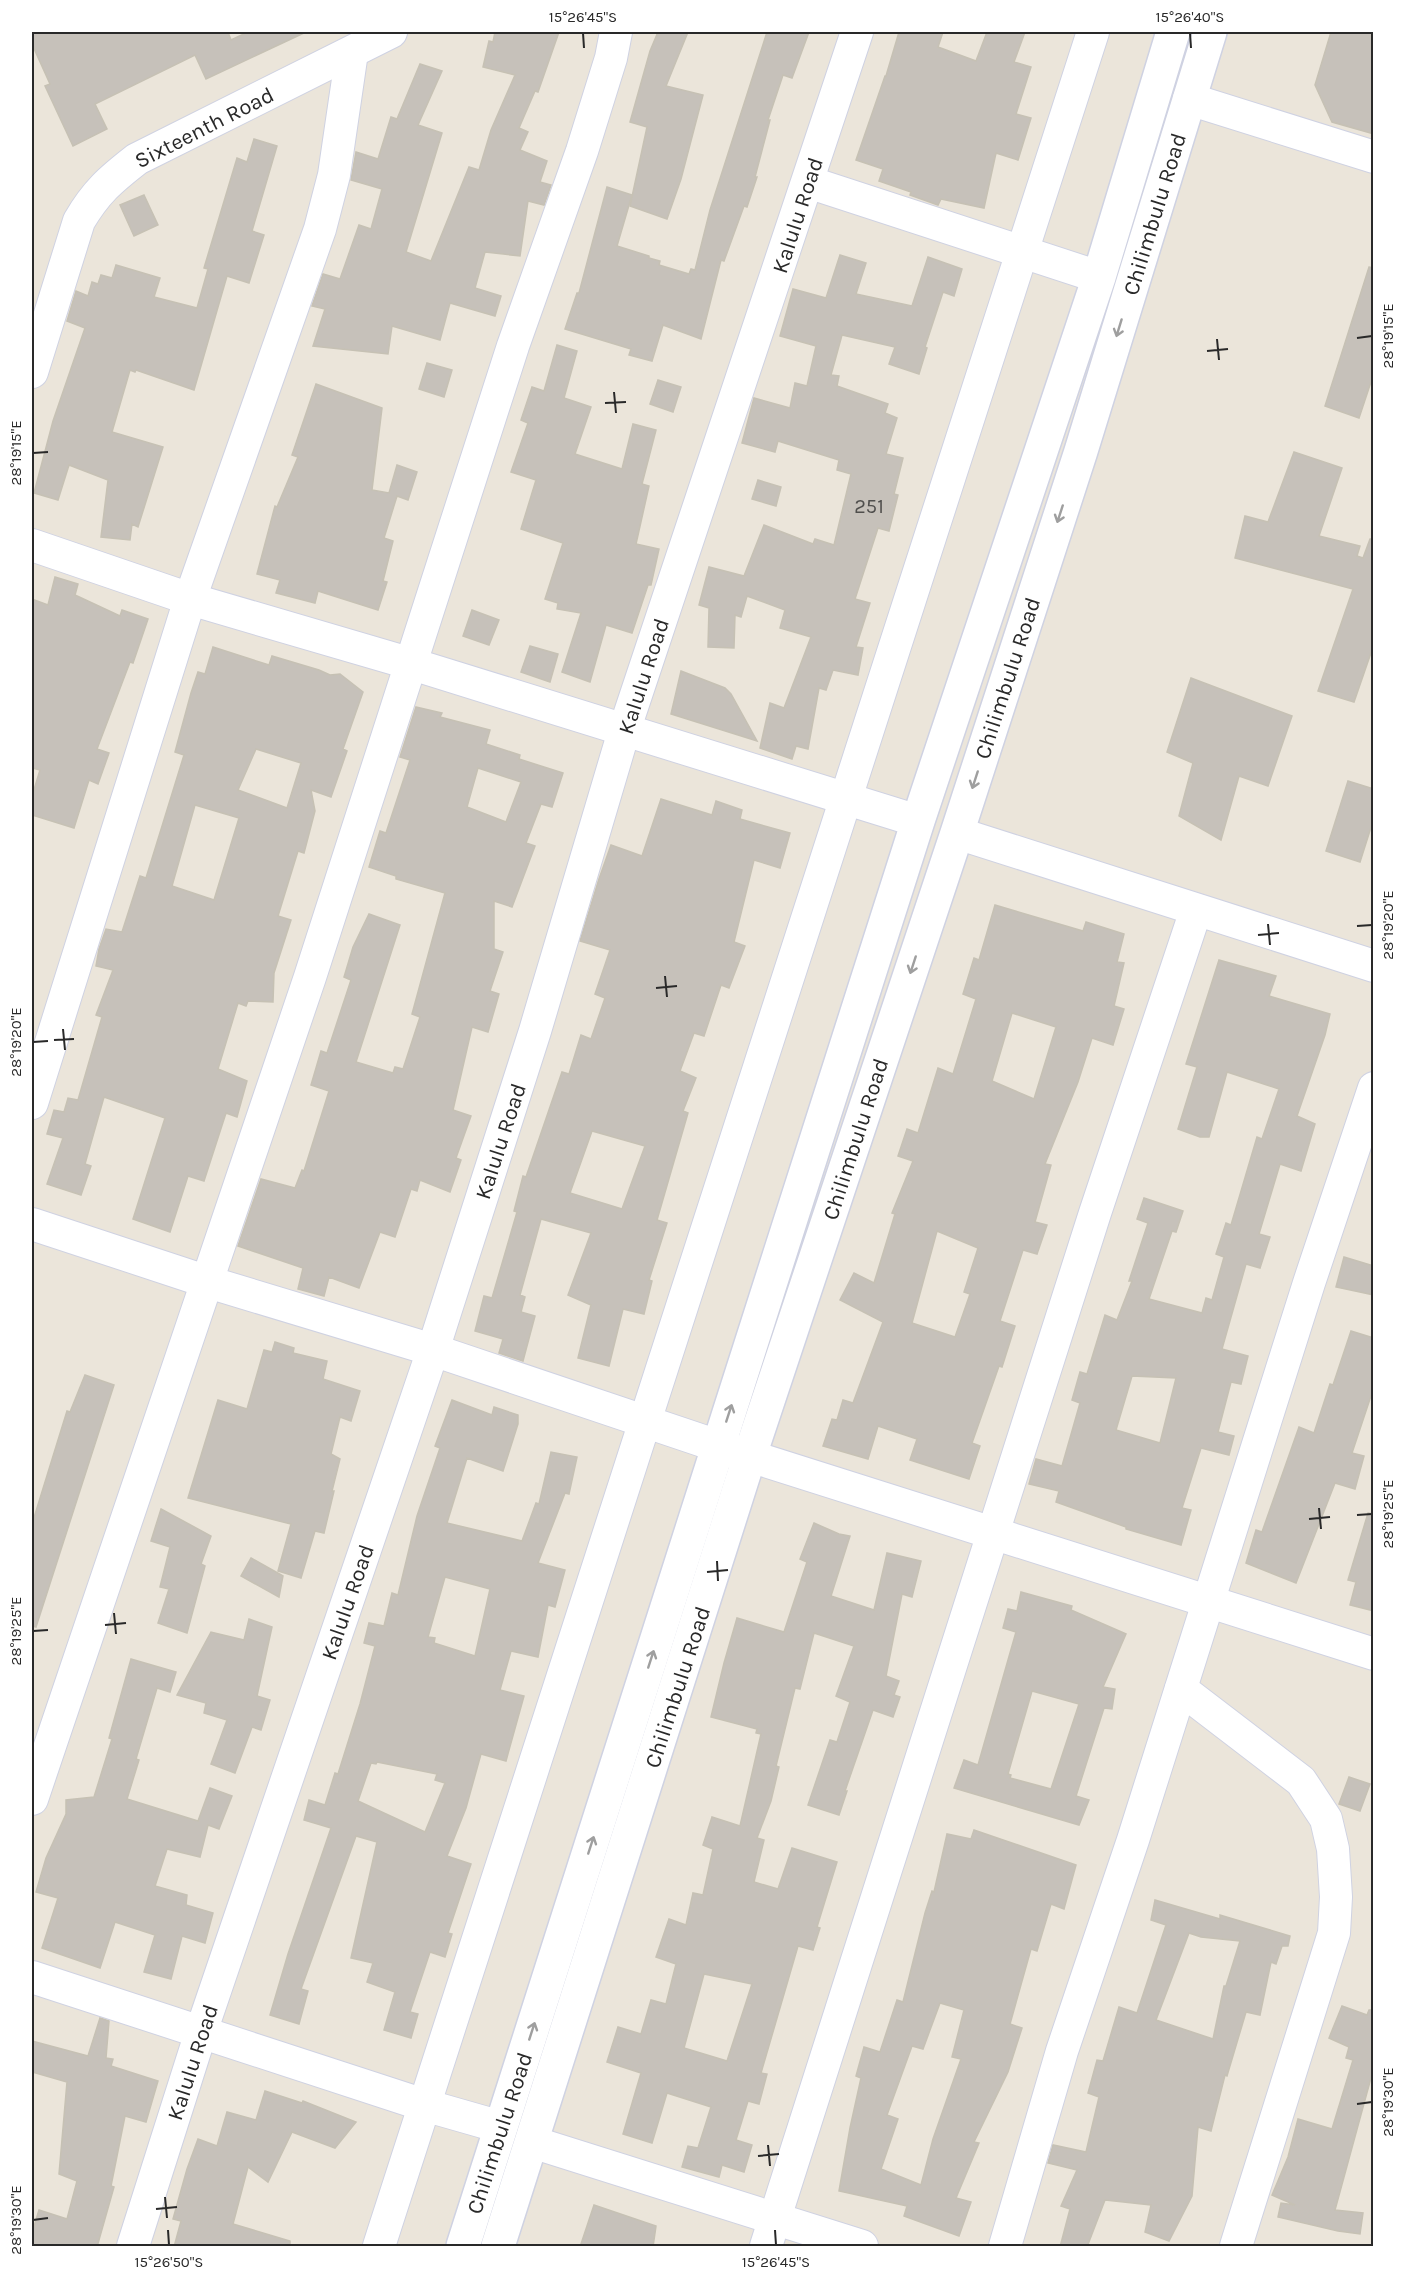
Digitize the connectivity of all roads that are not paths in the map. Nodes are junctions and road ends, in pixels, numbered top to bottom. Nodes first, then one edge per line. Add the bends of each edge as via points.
1 (391, 32) edge
2 (616, 32) edge
3 (857, 32) edge
4 (1093, 32) edge
5 (1173, 32) edge
6 (1210, 32) edge
7 (352, 52) junction
8 (1189, 99) junction
9 (1374, 157) edge
10 (808, 182) junction
11 (1024, 251) junction
12 (1099, 277) junction
13 (32, 372) edge
14 (32, 545) edge
15 (190, 599) junction
16 (412, 664) junction
17 (624, 731) junction
18 (846, 799) junction
19 (918, 821) junction
20 (957, 833) junction
21 (1196, 910) junction
22 (1374, 966) edge
23 (1374, 1088) edge
24 (32, 1103) edge
25 (32, 1224) edge
26 (208, 1282) junction
27 (433, 1350) junction
28 (645, 1422) junction
29 (718, 1446) junction
30 (750, 1455) junction
31 (994, 1533) junction
32 (1208, 1602) junction
33 (1374, 1654) edge
34 (1181, 1689) junction
35 (32, 1799) edge
36 (32, 1977) edge
37 (201, 2032) junction
38 (424, 2105) junction
39 (501, 2127) junction
40 (532, 2142) junction
41 (770, 2233) edge
42 (133, 2247) edge
43 (379, 2247) edge
44 (463, 2247) edge
45 (498, 2247) edge
46 (862, 2247) edge
47 (1005, 2247) edge
48 (1236, 2247) edge

1 - 7 street, Sixteenth Road
2 - 16 street via 582,152 513,346
3 - 10 street, Kalulu Road
4 - 11 street
5 - 12 main road, Chilimbulu Road
6 - 8 main road, Chilimbulu Road
7 - 13 street, Sixteenth Road via 137,159 110,180 79,221
7 - 15 street via 334,175 320,230
8 - 9 street
8 -> 20 main road, Chilimbulu Road via 1081,451
10 - 11 street
10 - 17 street, Kalulu Road
11 - 12 street
11 - 18 street
12 - 19 main road, Chilimbulu Road
14 - 15 street
15 - 16 street
15 - 24 street
16 - 17 street
16 - 26 street
17 - 18 street
17 - 27 street, Kalulu Road via 535,1031
18 - 19 street
18 - 28 street
29 -> 19 main road, Chilimbulu Road
20 - 21 street
20 -> 30 main road, Chilimbulu Road
21 - 22 street
21 - 31 street
23 - 32 street
25 - 26 street
26 - 27 street
26 - 35 street
27 - 28 street
27 - 37 street, Kalulu Road
28 - 29 street
28 - 38 street
29 - 30 street
39 -> 29 main road, Chilimbulu Road
30 - 31 street
30 - 40 main road, Chilimbulu Road
31 - 32 street
31 - 41 street
32 - 33 street
32 - 34 street
34 - 47 street via 1062,2051
34 - 48 street via 1301,1781 1326,1819 1333,1849 1334,1933
36 - 37 street
37 - 38 street
37 - 42 street, Kalulu Road
38 - 39 street
38 - 43 street
39 - 44 main road, Chilimbulu Road
40 - 41 street
40 - 45 main road, Chilimbulu Road
41 - 46 street

